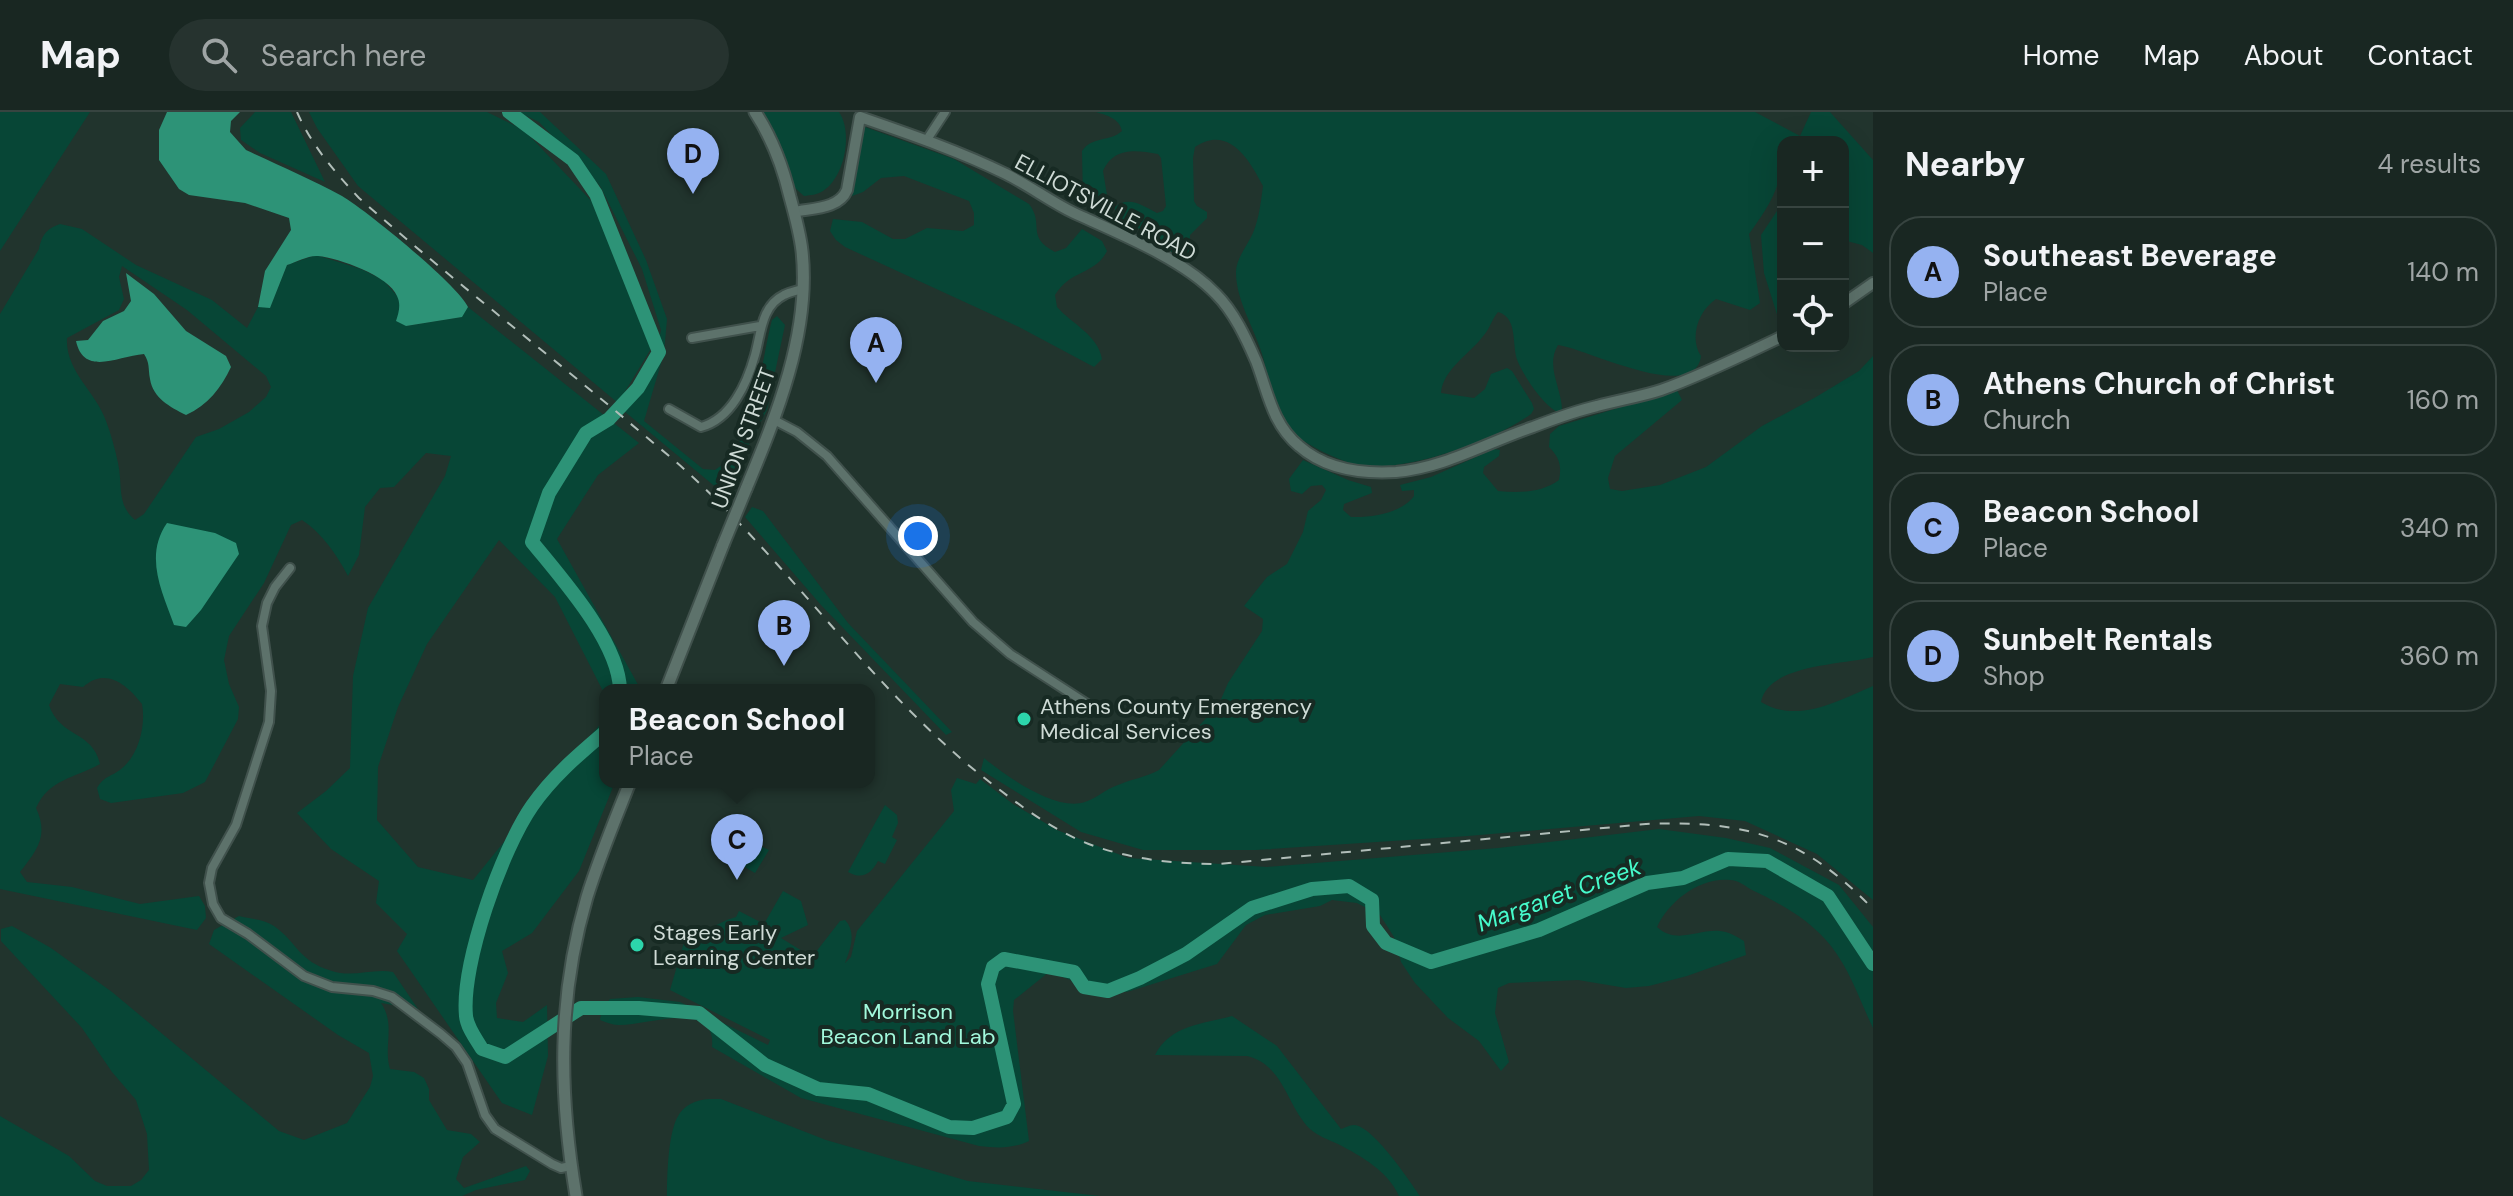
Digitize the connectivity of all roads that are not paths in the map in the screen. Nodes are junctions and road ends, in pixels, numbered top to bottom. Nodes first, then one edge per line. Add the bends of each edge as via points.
1 (755, 112) edge
2 (945, 112) edge
3 (858, 114) edge
4 (926, 141) junction
5 (794, 212) junction
6 (1873, 283) edge
7 (802, 289) junction
8 (1849, 300) edge
9 (760, 326) junction
10 (692, 338) dead end
11 (1777, 339) edge
12 (669, 409) dead end
13 (774, 420) junction
14 (290, 568) dead end
15 (668, 684) edge
16 (1092, 707) dead end
17 (628, 788) edge
18 (571, 1166) junction
19 (576, 1196) edge

1 - 5 main road, UNION STREET via 785,174
2 - 4 street
3 - 4 street, ELLIOTSVILLE ROAD
3 - 5 street, ELLIOTSVILLE ROAD via 843,198
4 - 11 street, ELLIOTSVILLE ROAD via 1007,175 1128,237 1205,284 1242,330 1280,425 1305,451 1335,466 1376,472 1430,466 1572,413 1660,390
5 - 7 main road, UNION STREET
6 - 8 street
7 - 9 street via 782,295
7 - 13 main road, UNION STREET via 787,381
9 - 10 street
9 - 12 street via 746,380 726,415 701,427
13 - 15 main road, UNION STREET, bridge
13 - 16 street via 827,456 993,641
14 - 18 street via 267,603 262,626 271,691 269,722 236,825 212,868 213,904 221,918 304,976 332,987 392,997 456,1047 495,1129 552,1164
17 - 18 main road via 587,897 567,992 563,1104
18 - 19 main road

